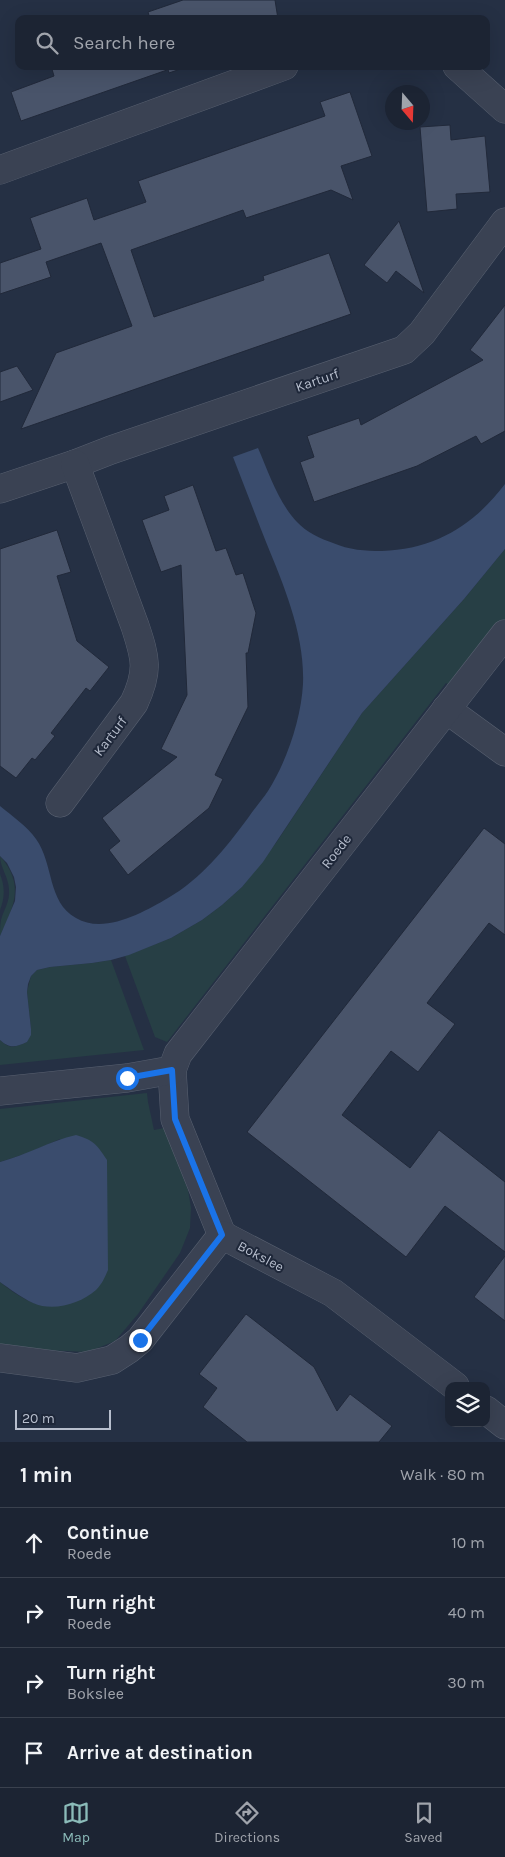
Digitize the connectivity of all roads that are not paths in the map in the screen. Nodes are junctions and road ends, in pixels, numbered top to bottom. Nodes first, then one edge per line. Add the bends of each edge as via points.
1 (273, 70) edge
2 (461, 70) edge
3 (505, 109) edge
4 (0, 170) edge
5 (505, 222) edge
6 (75, 464) junction
7 (0, 489) edge
8 (505, 634) edge
9 (446, 709) junction
10 (505, 752) edge
11 (60, 803) dead end
12 (172, 1070) junction
13 (0, 1091) edge
14 (222, 1235) junction
15 (0, 1358) edge
16 (450, 1382) edge
17 (490, 1413) edge
18 (505, 1425) edge

1 - 4 street
2 - 3 street
5 - 6 street, Karturf via 422,334 404,350
6 - 7 street, Karturf
6 - 11 street, Karturf via 135,626 145,668 134,703
8 - 9 street, Roede
9 - 10 street
9 - 12 street, Roede via 178,1054
12 - 13 street
12 - 14 street, Roede via 175,1119
14 - 15 street, Bokslee via 140,1340 112,1360 77,1368
14 - 16 street, Bokslee via 333,1293
17 - 18 street

